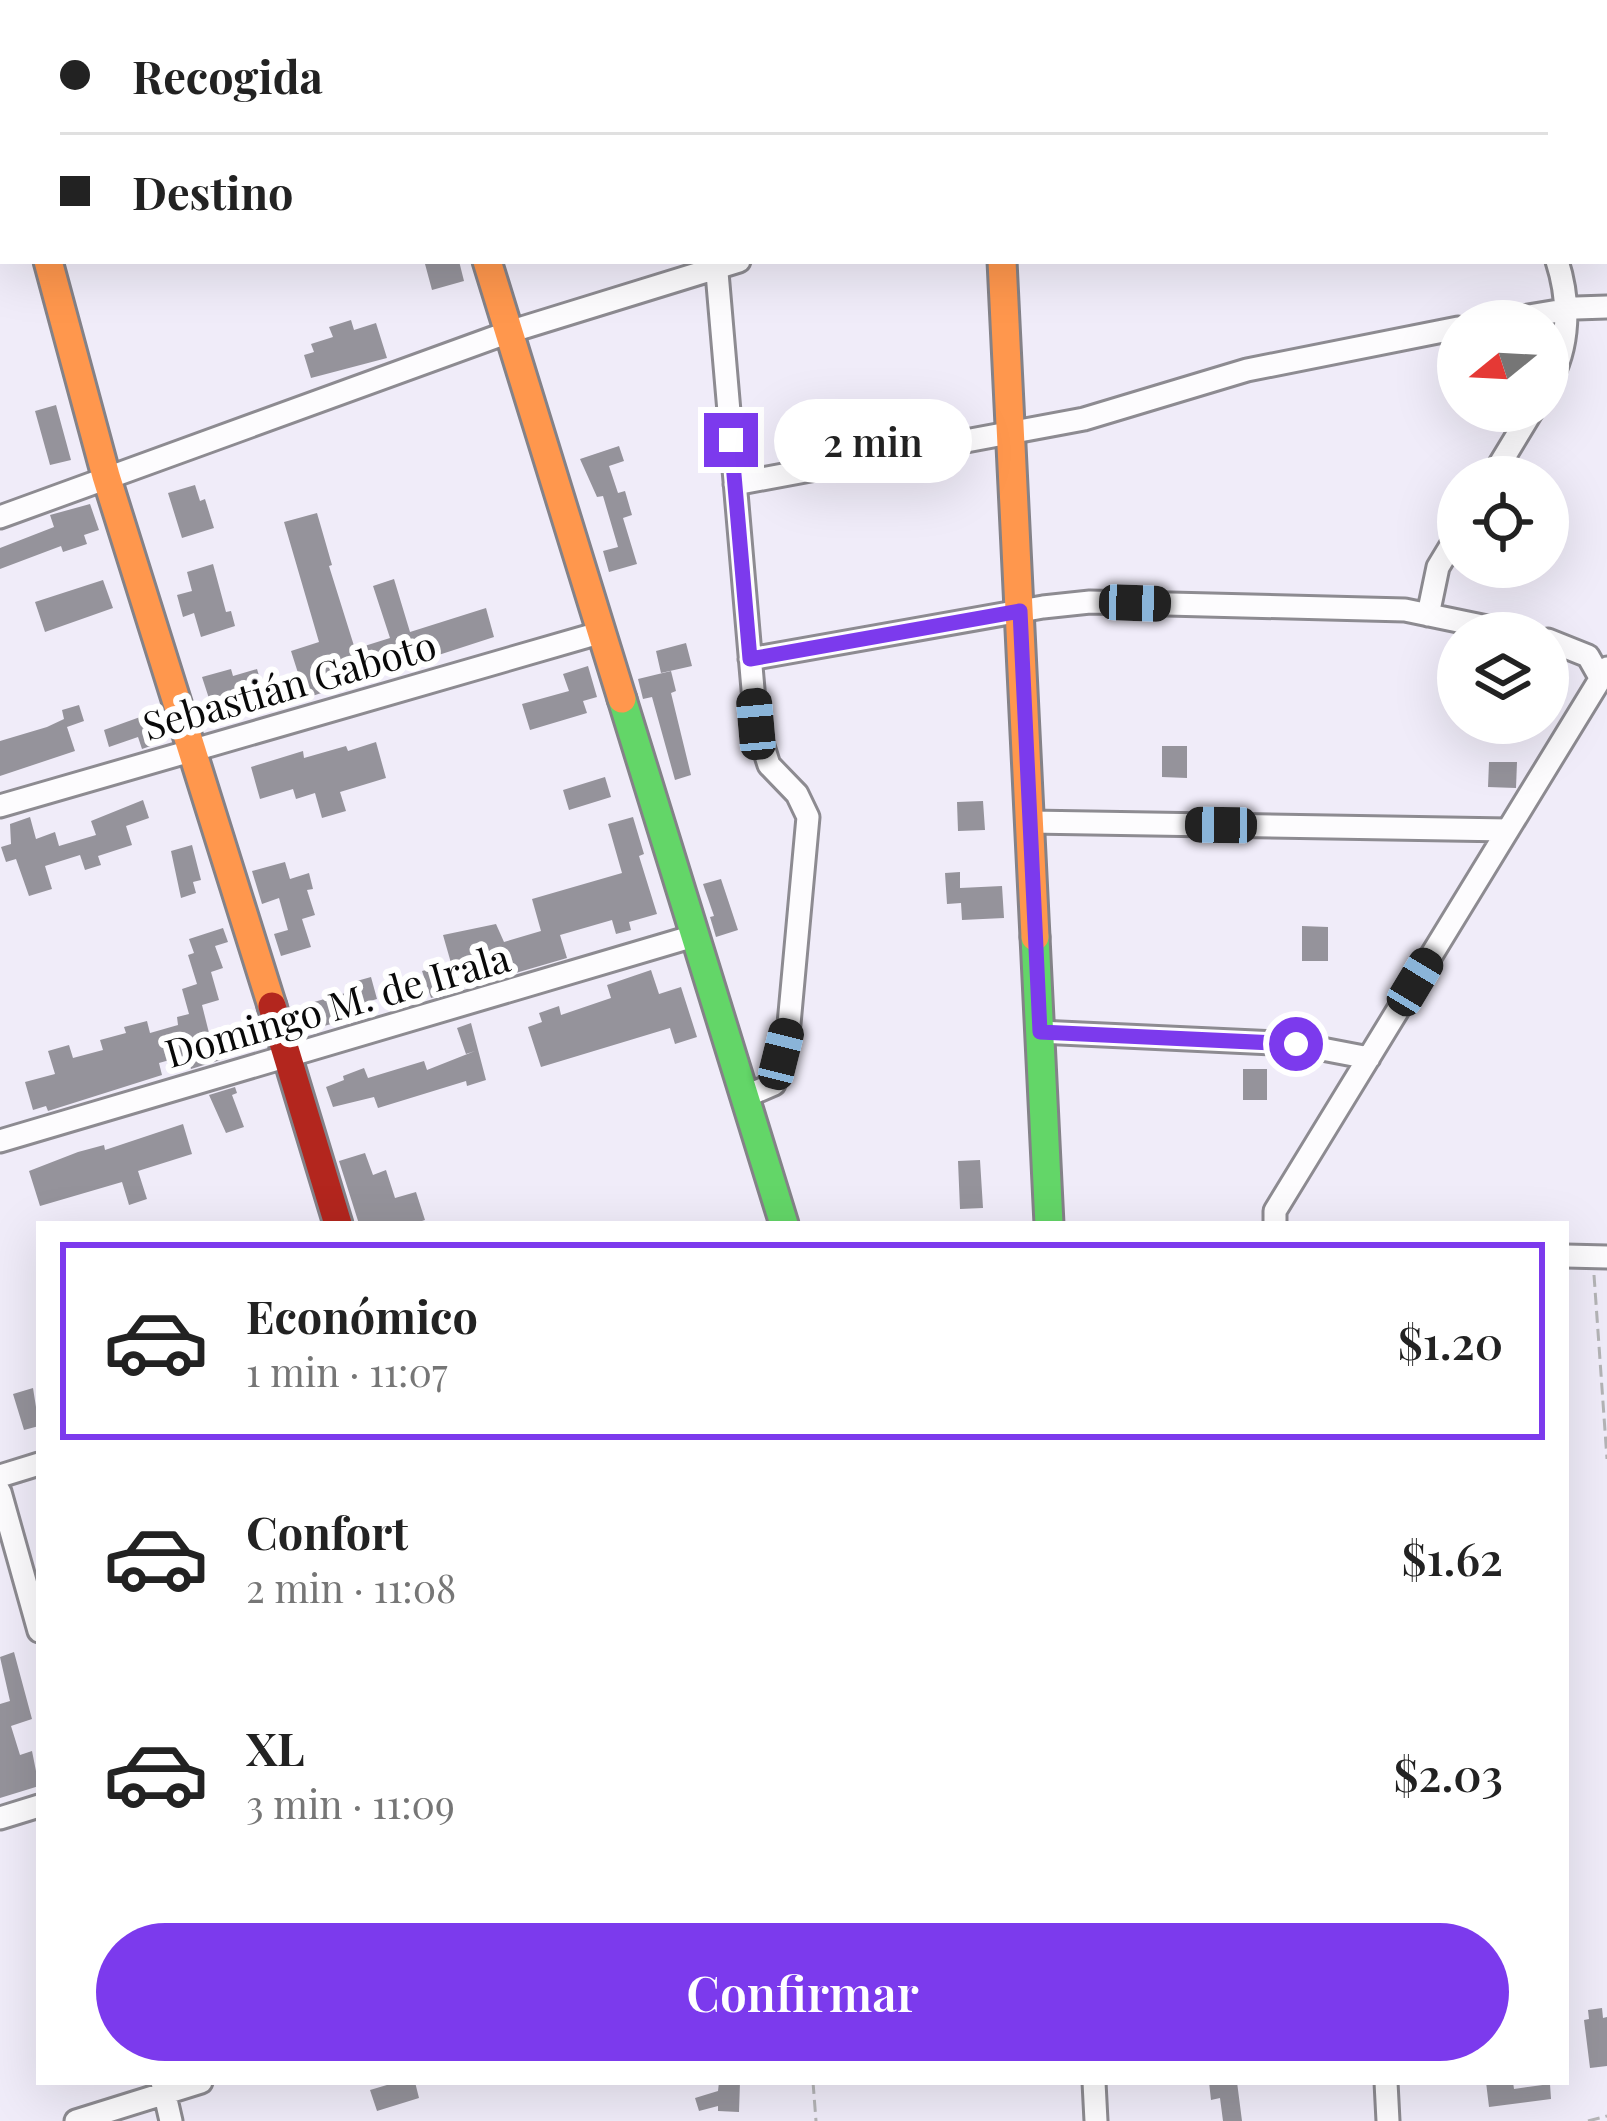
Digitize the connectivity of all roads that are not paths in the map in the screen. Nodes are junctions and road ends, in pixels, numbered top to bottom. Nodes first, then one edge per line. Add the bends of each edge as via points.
1 (49, 264) edge
2 (488, 264) edge
3 (718, 264) edge
4 (724, 264) edge
5 (1002, 264) edge
6 (1558, 264) edge
7 (1565, 300) edge
8 (1607, 307) edge
9 (1569, 310) edge
10 (509, 332) junction
11 (1437, 332) edge
12 (1011, 432) junction
13 (106, 476) junction
14 (735, 484) junction
15 (0, 518) edge
16 (1437, 570) edge
17 (1020, 611) junction
18 (1427, 615) junction
19 (1437, 617) edge
20 (599, 633) junction
21 (1569, 648) edge
22 (750, 659) junction
23 (1604, 674) edge
24 (194, 747) junction
25 (0, 806) edge
26 (1030, 822) junction
27 (1508, 830) junction
28 (694, 937) junction
29 (1040, 1032) junction
30 (287, 1056) junction
31 (1369, 1058) junction
32 (744, 1097) junction
33 (0, 1141) edge
34 (337, 1221) edge
35 (783, 1221) edge
36 (1048, 1221) edge
37 (1276, 1221) edge
38 (1569, 1256) edge
39 (1600, 1257) edge
40 (36, 1465) edge
41 (0, 1475) edge
42 (0, 1492) edge
43 (36, 1619) edge
44 (36, 1807) edge
45 (0, 1818) edge
46 (1094, 2085) edge
47 (1386, 2085) edge
48 (163, 2087) edge
49 (76, 2121) edge
50 (171, 2121) edge
51 (1096, 2121) edge
52 (1388, 2121) edge

1 - 13 street
2 - 10 street
3 - 10 street
4 - 14 street
5 - 12 street
6 - 7 street
8 - 9 street
10 - 13 street
10 - 20 street
11 - 12 street via 1247,370
12 - 14 street
12 - 17 street
13 - 15 street
13 - 24 street
14 - 22 street
16 - 18 street
17 - 18 street via 1090,602
17 - 22 street
17 - 26 street
18 - 19 street
20 - 24 street, Sebastián Gaboto
20 - 28 street
21 - 23 street
22 - 32 street via 762,748 808,817 789,1024 774,1084
23 - 27 street
24 - 25 street, Sebastián Gaboto
24 - 30 street
26 - 27 street
26 - 29 street
27 - 31 street
28 - 30 street, Domingo M. de Irala
28 - 32 street
29 - 31 street via 1296,1044
29 - 36 street
30 - 33 street, Domingo M. de Irala
30 - 34 street
31 - 37 street
32 - 35 street
38 - 39 street
40 - 41 street
42 - 43 street
44 - 45 street
46 - 51 street
47 - 52 street
48 - 49 street
48 - 50 street

